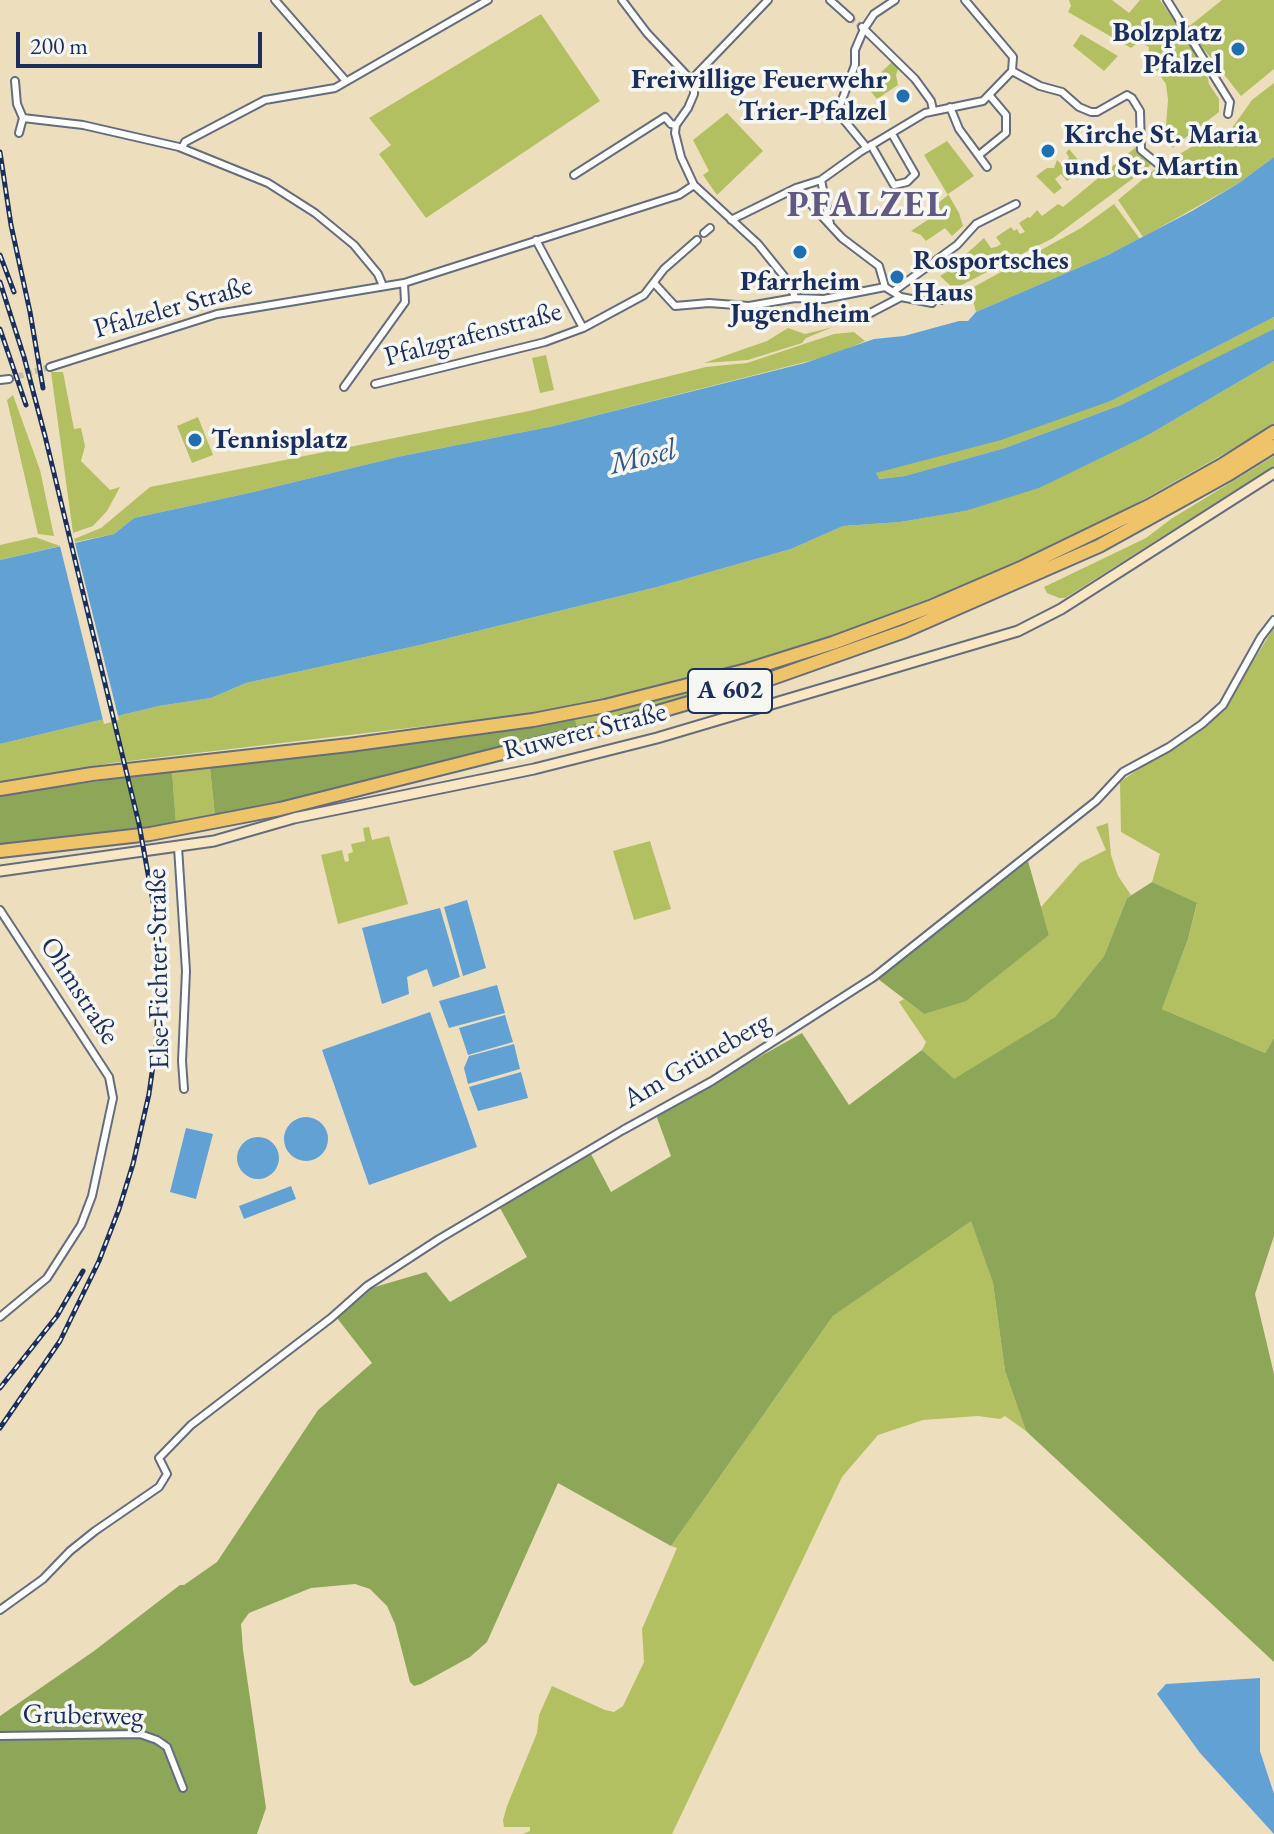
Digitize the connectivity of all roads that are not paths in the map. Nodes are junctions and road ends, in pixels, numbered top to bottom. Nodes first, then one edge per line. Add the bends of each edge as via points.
1 (275, 0) edge
2 (488, 0) edge
3 (622, 0) edge
4 (768, 0) edge
5 (830, 0) edge
6 (895, 0) edge
7 (965, 0) edge
8 (1167, 0) edge
9 (850, 18) tunnel mouth
10 (863, 28) junction
11 (1012, 71) junction
12 (692, 79) junction
13 (15, 81) dead end
14 (346, 81) junction
15 (990, 96) junction
16 (950, 107) junction
17 (933, 110) junction
18 (1228, 114) dead end
19 (23, 118) junction
20 (676, 125) junction
21 (19, 133) dead end
22 (892, 134) junction
23 (869, 147) junction
24 (182, 148) junction
25 (979, 155) junction
26 (1158, 164) dead end
27 (987, 167) dead end
28 (574, 175) dead end
29 (821, 180) junction
30 (694, 185) junction
31 (796, 188) junction
32 (1016, 204) dead end
33 (731, 220) junction
34 (830, 224) junction
35 (536, 240) junction
36 (697, 240) dead end
37 (404, 283) junction
38 (654, 283) junction
39 (383, 286) junction
40 (885, 287) junction
41 (894, 291) junction
42 (955, 292) dead end
43 (901, 297) junction
44 (795, 298) junction
45 (942, 300) dead end
46 (932, 303) dead end
47 (857, 320) dead end
48 (583, 328) junction
49 (50, 367) tunnel mouth
50 (9, 379) tunnel mouth
51 (0, 380) edge
52 (375, 384) dead end
53 (344, 387) dead end
54 (1274, 432) edge
55 (1274, 446) edge
56 (1274, 473) edge
57 (1274, 620) edge
58 (0, 789) edge
59 (178, 847) junction
60 (0, 851) edge
61 (0, 871) edge
62 (0, 910) edge
63 (184, 1089) dead end
64 (0, 1317) edge
65 (0, 1610) edge
66 (0, 1736) edge
67 (183, 1788) dead end

1 - 14 street
2 - 14 street
3 - 12 street
4 - 12 street
5 - 9 street
6 - 10 street
7 - 11 street via 1013,57
8 - 18 street via 1230,102
10 - 17 street via 923,88
10 - 23 street via 839,108
11 - 15 street
11 - 26 street via 1062,92 1091,112 1127,95 1132,98 1140,111 1141,150
12 - 20 street via 694,94
13 - 19 street
14 - 24 street via 319,92 265,100
15 - 16 street
15 - 25 street via 1006,115 1006,133
16 - 17 street
16 - 25 street
17 - 22 street
19 - 21 street
19 - 24 street via 94,127
20 - 28 street via 665,117
20 - 30 street via 676,142
22 - 23 street
22 - 23 street via 915,174 907,182 894,185
23 - 29 street
24 - 39 street via 268,183 299,202 354,245
25 - 27 street
29 - 31 street
29 - 34 street
30 - 33 street
30 - 35 street, Pfalzeler Straße via 679,195
31 - 33 street
31 - 34 street
32 - 41 street via 976,224 957,245
33 - 44 street via 758,244 791,285
34 - 40 street via 879,266
35 - 37 street, Pfalzeler Straße
35 - 48 street, Pfalzgrafenstraße
36 - 38 street, Pfalzgrafenstraße
37 - 39 street, Pfalzeler Straße
37 - 53 street via 405,302
38 - 44 street via 675,306 749,306
38 - 48 street, Pfalzgrafenstraße via 644,295
39 - 49 street, Pfalzeler Straße via 217,314
40 - 41 street
40 - 44 street via 824,299
41 - 43 street
42 - 45 street
43 - 46 street
43 - 47 street
48 - 52 street, Pfalzgrafenstraße
50 - 51 street
54 - 58 highway, A 602 via 1149,506 1023,567 916,612 747,670 533,720
55 - 60 highway, A 602 via 1086,552 905,631 764,681 606,727 280,809 150,834
56 - 59 main road, Ruwerer Straße via 1018,631 623,747
57 - 65 street, Am Grüneberg via 1223,705 1169,747 1123,772 1096,801 892,964 712,1081 367,1286 191,1425 159,1458 167,1474 159,1487 127,1506
59 - 61 main road, Ruwerer Straße
59 - 63 street, Else-Fichter-Straße via 186,971
62 - 64 street, Ohmstraße via 109,1077 113,1098 81,1225 47,1278
66 - 67 street, Gruberweg via 140,1734 167,1747

